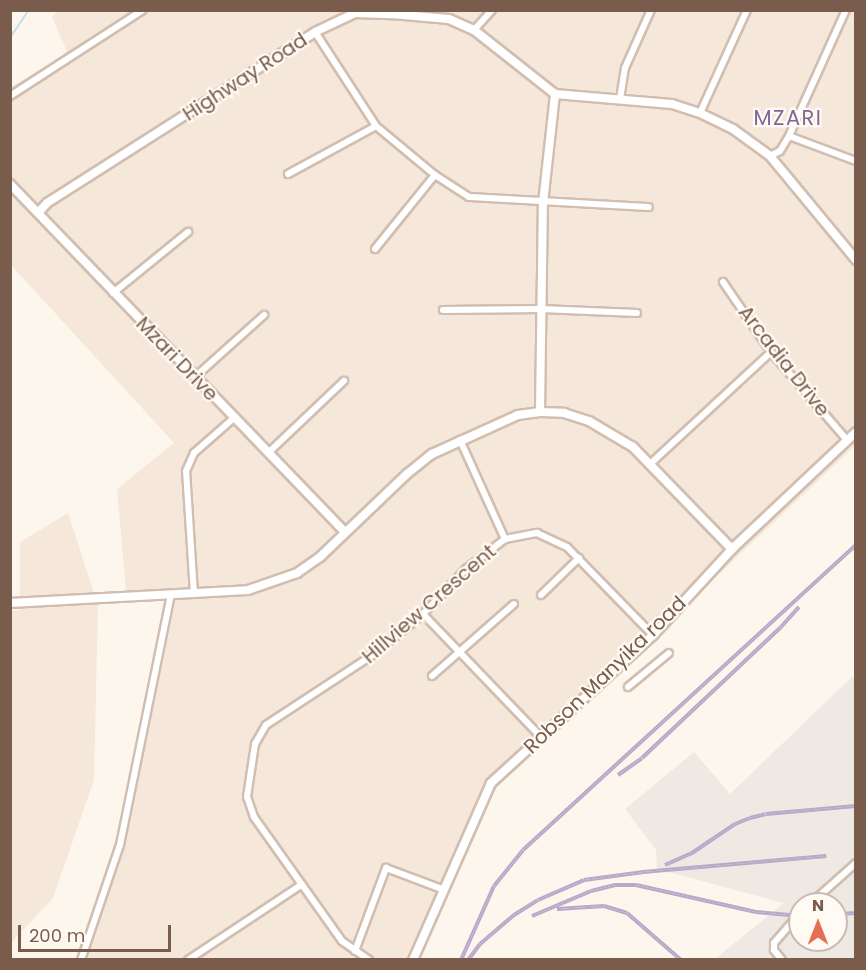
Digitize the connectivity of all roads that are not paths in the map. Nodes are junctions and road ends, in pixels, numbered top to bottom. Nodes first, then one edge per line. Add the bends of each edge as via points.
1 (144, 10) edge
2 (492, 10) edge
3 (651, 10) edge
4 (747, 10) edge
5 (846, 10) edge
6 (392, 12) edge
7 (474, 30) junction
8 (315, 32) junction
9 (555, 94) junction
10 (10, 96) edge
11 (620, 99) junction
12 (700, 113) junction
13 (376, 126) junction
14 (789, 136) junction
15 (771, 156) junction
16 (855, 161) edge
17 (288, 174) dead end
18 (435, 175) junction
19 (10, 184) edge
20 (543, 202) junction
21 (649, 207) dead end
22 (38, 213) junction
23 (188, 232) dead end
24 (375, 249) dead end
25 (855, 260) edge
26 (723, 282) dead end
27 (113, 293) junction
28 (541, 309) junction
29 (443, 310) dead end
30 (637, 313) dead end
31 (264, 315) dead end
32 (771, 352) junction
33 (195, 378) junction
34 (344, 381) dead end
35 (540, 412) junction
36 (234, 418) junction
37 (855, 432) edge
38 (846, 439) junction
39 (460, 440) junction
40 (268, 453) junction
41 (649, 465) junction
42 (345, 532) junction
43 (505, 539) junction
44 (732, 549) junction
45 (579, 558) junction
46 (194, 594) junction
47 (171, 595) junction
48 (542, 595) dead end
49 (10, 603) edge
50 (514, 603) dead end
51 (423, 614) junction
52 (653, 635) junction
53 (459, 651) junction
54 (669, 653) dead end
55 (432, 676) dead end
56 (628, 687) dead end
57 (541, 737) junction
58 (855, 863) edge
59 (302, 885) junction
60 (442, 889) junction
61 (823, 892) edge
62 (788, 927) edge
63 (355, 951) junction
64 (81, 960) edge
65 (188, 960) edge
66 (369, 960) edge
67 (413, 960) edge
68 (782, 960) edge

1 - 10 street
2 - 7 street
3 - 11 street via 625,68
4 - 12 street
5 - 14 street
6 - 7 street, Highway Road via 448,19
6 - 8 street, Highway Road via 355,13
7 - 9 street, Highway Road
8 - 13 street
8 - 22 street, Highway Road via 47,203
9 - 11 street
9 - 20 street
11 - 12 street via 672,104
12 - 15 street
13 - 17 street
13 - 18 street
14 - 15 street via 780,152
14 - 16 street
15 - 25 street
18 - 20 street via 469,196
18 - 24 street
19 - 22 street, Mzari Drive
20 - 21 street
20 - 28 street
22 - 27 street, Mzari Drive
23 - 27 street
26 - 32 street, Arcadia Drive
27 - 33 street, Mzari Drive
28 - 29 street
28 - 30 street
28 - 35 street
31 - 33 street
32 - 38 street, Arcadia Drive
32 - 41 street
33 - 36 street, Mzari Drive
34 - 40 street
35 - 39 street via 518,415
35 - 41 street via 564,413 589,421 633,447
36 - 40 street, Mzari Drive
36 - 46 street via 194,453 186,471
37 - 38 street, Robson Manyika road
38 - 44 street, Robson Manyika road
39 - 42 street via 432,454
39 - 43 street
40 - 42 street, Mzari Drive
41 - 44 street
42 - 46 street via 297,573 248,590
43 - 45 street, Hillview Crescent via 537,533 567,547
43 - 51 street, Hillview Crescent via 466,569
44 - 52 street, Robson Manyika road
45 - 48 street
45 - 52 street, Hillview Crescent
46 - 47 street
47 - 49 street
47 - 64 street via 120,845
50 - 53 street
51 - 53 street
51 - 59 street, Hillview Crescent via 377,652 266,725 255,744 247,797 254,817
52 - 57 street, Robson Manyika road
53 - 55 street
53 - 57 street
54 - 56 street
57 - 60 street, Robson Manyika road via 491,783
58 - 61 street
59 - 63 street, Hillview Crescent via 342,941
59 - 65 street
60 - 63 street via 386,868
60 - 67 street, Robson Manyika road
62 - 68 street via 774,943
63 - 66 street, Hillview Crescent

